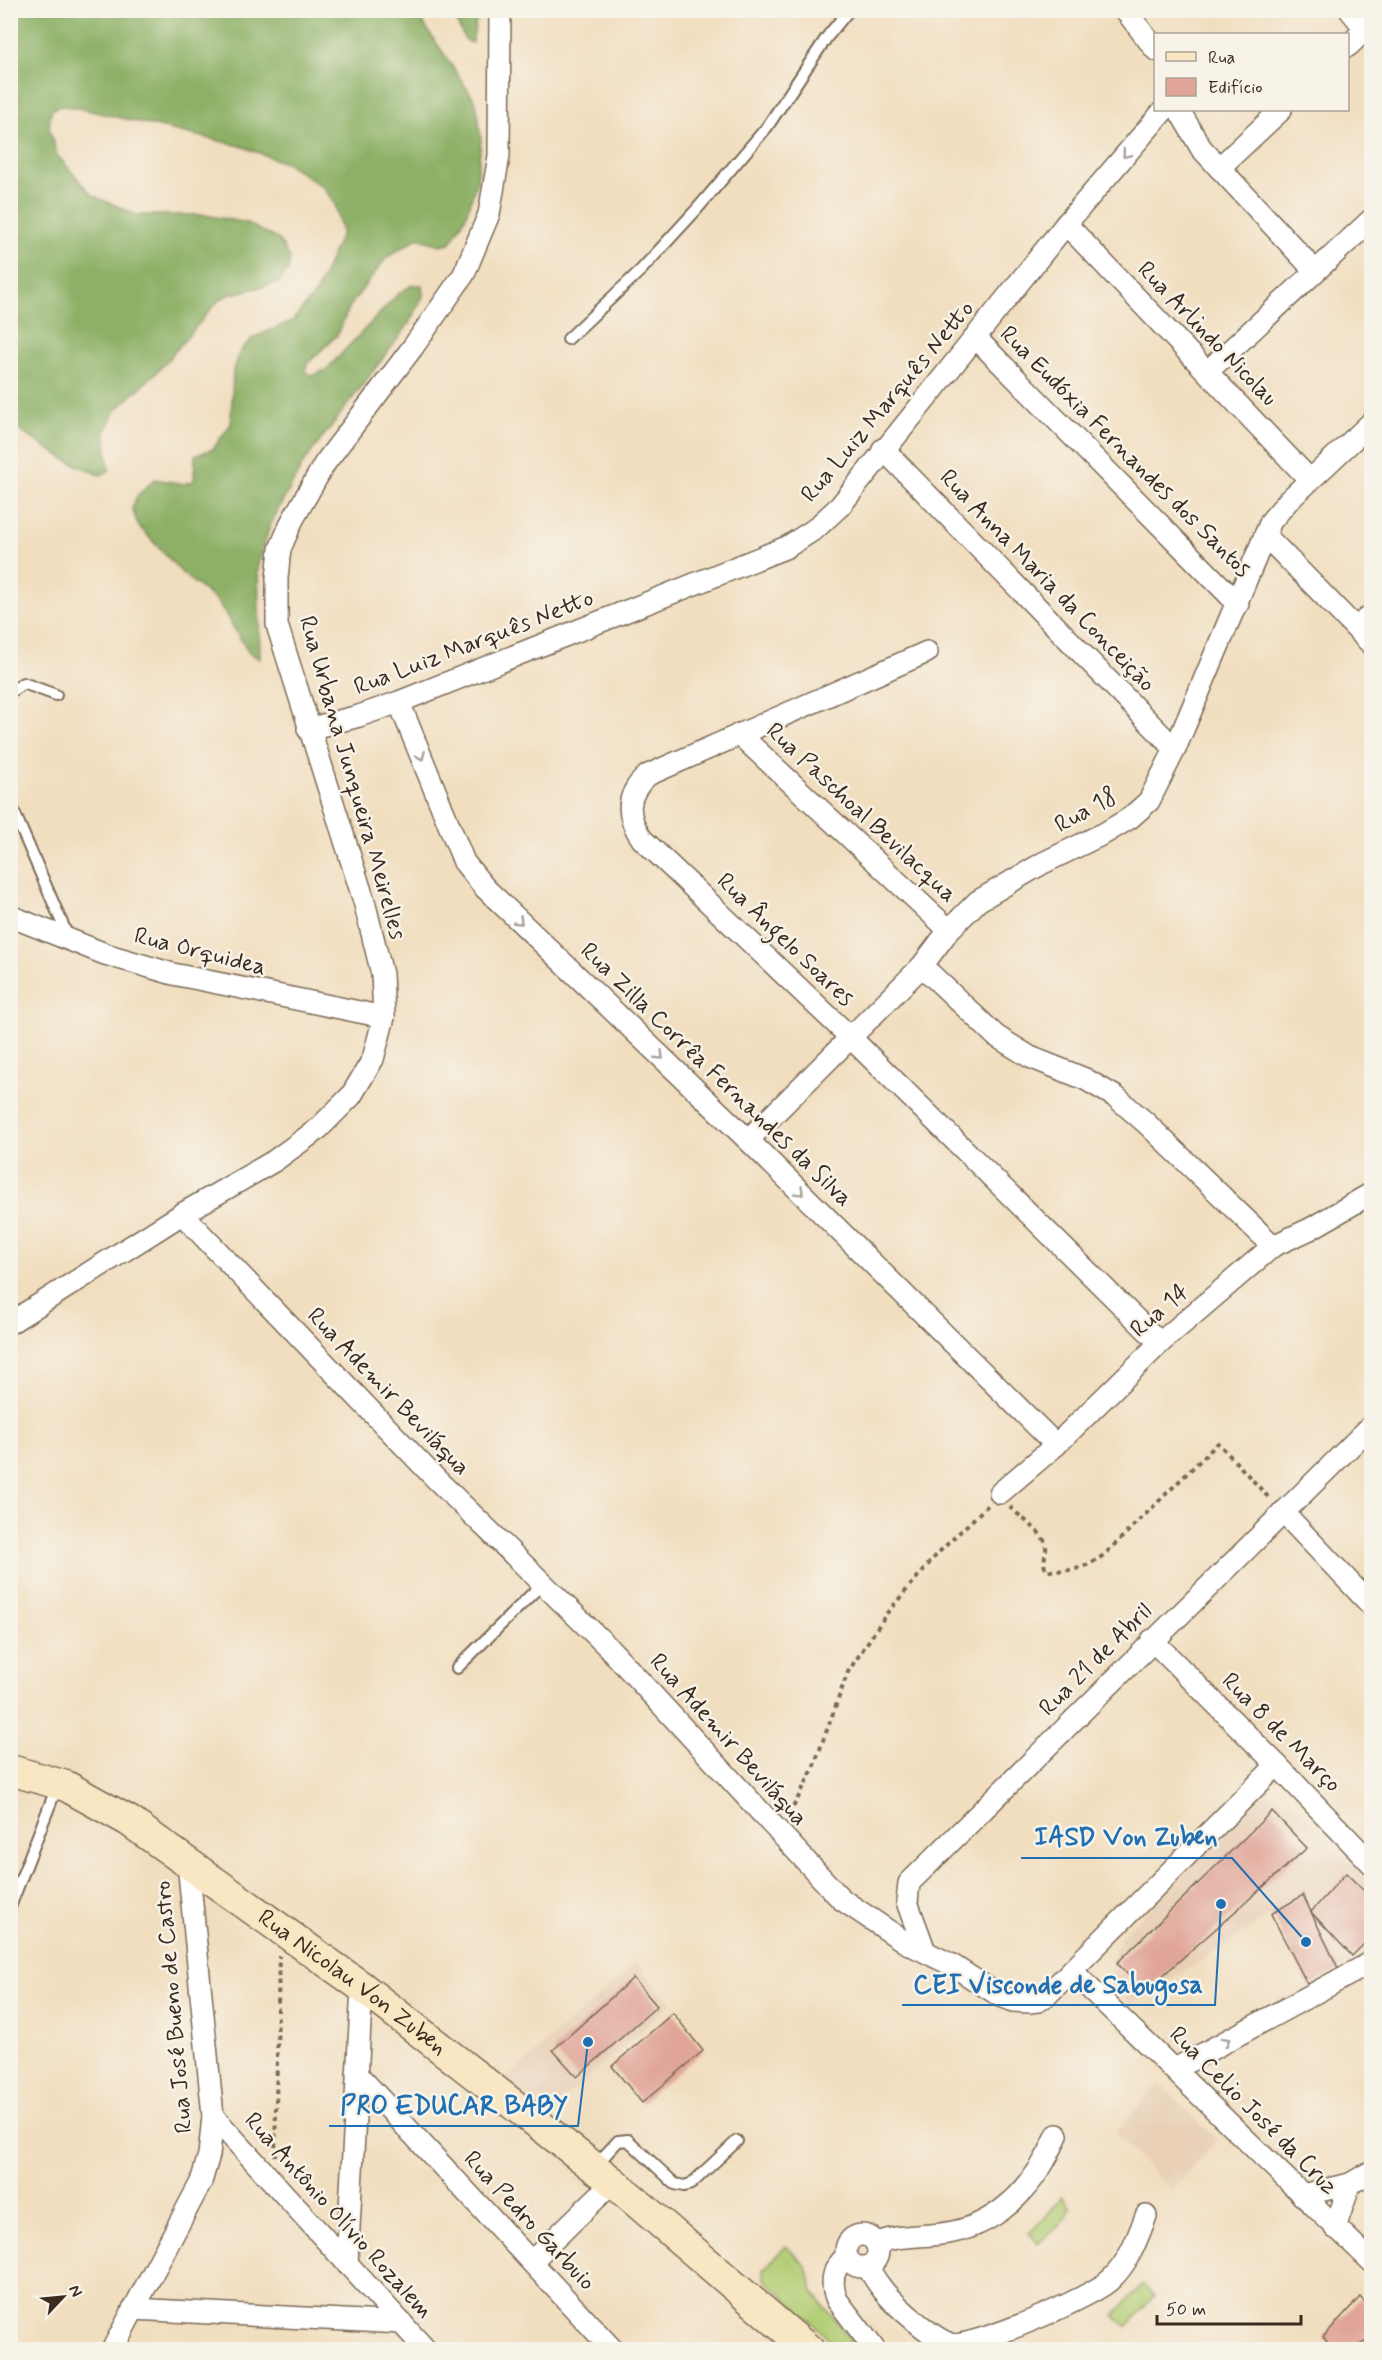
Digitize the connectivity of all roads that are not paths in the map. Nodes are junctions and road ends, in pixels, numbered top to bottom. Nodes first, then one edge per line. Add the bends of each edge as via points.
1 (500, 10) edge
2 (849, 10) edge
3 (1125, 10) edge
4 (1350, 10) edge
5 (1368, 34) edge
6 (1349, 45) edge
7 (1154, 49) edge
8 (1163, 111) edge
9 (1180, 111) edge
10 (1280, 111) edge
11 (1219, 168) junction
12 (1371, 219) edge
13 (1066, 224) junction
14 (1315, 271) junction
15 (975, 337) junction
16 (568, 339) dead end
17 (1208, 371) junction
18 (1371, 422) edge
19 (883, 449) junction
20 (1310, 480) junction
21 (1265, 535) junction
22 (1238, 604) junction
23 (1371, 614) edge
24 (1356, 628) junction
25 (1371, 645) edge
26 (927, 652) dead end
27 (10, 693) edge
28 (56, 695) dead end
29 (399, 702) junction
30 (308, 729) junction
31 (739, 734) junction
32 (1175, 749) junction
33 (10, 798) edge
34 (10, 916) edge
35 (949, 930) junction
36 (70, 940) junction
37 (922, 966) junction
38 (384, 1017) junction
39 (850, 1037) junction
40 (748, 1140) junction
41 (1371, 1193) edge
42 (182, 1214) junction
43 (1273, 1246) junction
44 (10, 1323) edge
45 (1160, 1343) junction
46 (1371, 1425) edge
47 (1056, 1445) junction
48 (996, 1497) road end
49 (1282, 1512) junction
50 (543, 1583) junction
51 (1371, 1606) edge
52 (1152, 1640) junction
53 (457, 1668) dead end
54 (1277, 1765) junction
55 (10, 1770) edge
56 (58, 1784) junction
57 (188, 1863) junction
58 (1371, 1864) edge
59 (10, 1907) edge
60 (926, 1951) junction
61 (1371, 1962) edge
62 (1072, 1971) junction
63 (362, 1987) junction
64 (1175, 2069) junction
65 (357, 2074) junction
66 (213, 2116) junction
67 (1057, 2135) dead end
68 (737, 2141) dead end
69 (1371, 2170) edge
70 (603, 2175) junction
71 (1350, 2184) junction
72 (1302, 2195) junction
73 (1146, 2216) dead end
74 (1335, 2228) junction
75 (876, 2244) junction
76 (846, 2257) junction
77 (532, 2261) junction
78 (1371, 2262) edge
79 (347, 2264) junction
80 (867, 2267) junction
81 (133, 2309) junction
82 (402, 2323) junction
83 (112, 2349) edge
84 (426, 2349) edge
85 (613, 2349) edge
86 (809, 2349) edge
87 (875, 2349) edge

1 - 30 street, Rua Urbana Junqueira Meirelles via 500,156 489,214 464,274 325,463 280,549 277,625
2 - 16 lane via 767,126 698,209
3 - 7 street
4 - 5 street
5 - 6 street
8 -> 13 street, Rua Luiz Marquês Netto
9 - 11 street via 1201,148
10 - 11 street
11 - 14 street
12 - 14 street
13 - 15 street, Rua Luiz Marquês Netto
13 - 17 street, Rua Arlindo Nicolau
14 - 17 street
15 - 19 street, Rua Luiz Marquês Netto
15 - 22 street, Rua Eudóxia Fernandes dos Santos
17 - 20 street, Rua Arlindo Nicolau
18 - 20 street, Rua 18
19 - 29 street, Rua Luiz Marquês Netto via 840,506 787,547
19 - 32 street, Rua Anna Maria da Conceição
20 - 21 street, Rua 18 via 1278,511
21 - 22 street, Rua 18
21 - 24 street
22 - 32 street, Rua 18
23 - 24 street
24 - 25 street
26 - 31 street, Rua Ângelo Soares
27 - 28 lane via 23,683
29 - 30 street, Rua Luiz Marquês Netto
29 -> 40 street, Rua Zilla Corrêa Fernandes da Silva via 465,862 485,888
30 - 38 street, Rua Urbana Junqueira Meirelles via 363,901 382,974
31 - 35 street, Rua Paschoal Bevilacqua
31 - 39 street, Rua Ângelo Soares via 648,775 631,801 630,817 642,839
32 - 35 street, Rua 18 via 1149,801 1130,818 1006,882 978,901
33 - 36 lane
34 - 36 street, Rua Orquidea
35 - 37 street, Rua 18
36 - 38 street, Rua Orquidea via 173,974
37 - 39 street, Rua 18
37 - 43 street via 996,1036 1030,1057 1085,1079 1116,1097
38 - 42 street, Rua Urbana Junqueira Meirelles via 373,1059 351,1096 318,1129 274,1161
39 - 40 street, Rua 18
39 - 45 street, Rua Ângelo Soares
40 -> 47 street, Rua Zilla Corrêa Fernandes da Silva
41 - 43 street, Rua 14
42 - 44 street, Rua Urbana Junqueira Meirelles
42 - 50 street, Rua Ademir Beviláqua via 436,1479
43 - 45 street, Rua 14
45 - 47 street, Rua 14
46 - 49 street, Rua 21 de Abril
47 - 48 street, Rua 14
49 - 51 street
49 - 52 street, Rua 21 de Abril
50 - 53 lane
50 - 60 street, Rua Ademir Beviláqua via 610,1649 840,1899
52 - 54 street, Rua 8 de Março
52 - 60 street, Rua 21 de Abril via 909,1883 907,1902
54 - 58 street, Rua 8 de Março
54 - 62 street, Rua Ademir Beviláqua
55 - 56 street, Rua Nicolau Von Zuben
56 - 57 street, Rua Nicolau Von Zuben via 129,1821
56 - 59 lane
57 - 63 street, Rua Nicolau Von Zuben
57 - 66 street, Rua José Bueno de Castro
60 - 62 street, Rua Ademir Beviláqua via 1013,2001 1038,2001
64 -> 61 street
62 - 64 street, Rua Celio José da Cruz
63 - 65 street
63 - 70 street, Rua Nicolau Von Zuben
64 - 72 street, Rua Celio José da Cruz
65 - 77 street, Rua Pedro Garbuio
65 - 79 street
66 - 79 street, Rua Antônio Olívio Rozalem
66 - 81 street, Rua José Bueno de Castro via 209,2155 201,2182
67 - 75 street via 1026,2188 981,2223 953,2232 899,2237
68 - 70 lane via 684,2187 675,2184 628,2140 618,2141
69 - 71 street
70 - 77 street
70 - 86 street, Rua Nicolau Von Zuben
71 - 72 street
71 - 74 street
72 - 74 street, Rua Celio José da Cruz
73 - 80 street via 1124,2264 1097,2291 966,2344 949,2343 913,2318 888,2295
74 - 78 street, Rua Celio José da Cruz
75 - 76 street via 868,2237 853,2238 846,2246
75 - 80 street via 878,2255
76 - 80 street via 852,2265
76 - 87 street via 834,2273 834,2292
77 - 85 street, Rua Pedro Garbuio
79 - 82 street, Rua Antônio Olívio Rozalem
81 - 82 street
81 - 83 street, Rua José Bueno de Castro
82 - 84 street, Rua Antônio Olívio Rozalem

